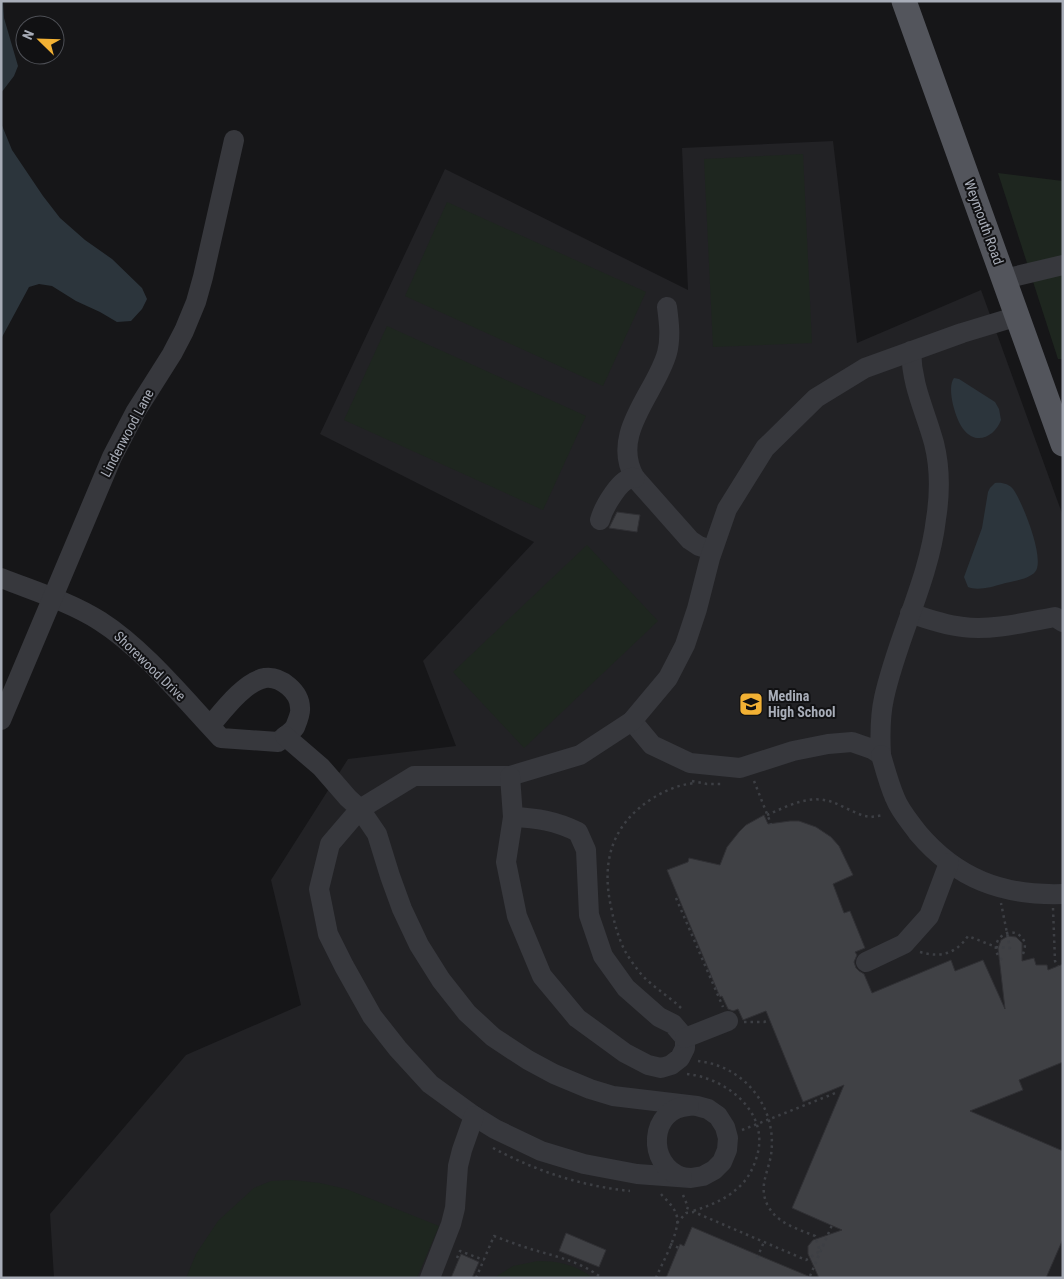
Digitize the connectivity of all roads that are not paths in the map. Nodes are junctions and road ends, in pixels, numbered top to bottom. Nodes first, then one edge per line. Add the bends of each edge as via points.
1 (904, 1) edge
2 (234, 140) dead end
3 (1063, 265) edge
4 (1004, 279) junction
5 (667, 307) dead end
6 (1018, 316) junction
7 (911, 351) junction
8 (1063, 444) edge
9 (635, 478) junction
10 (600, 520) dead end
11 (712, 550) junction
12 (1, 578) edge
13 (52, 598) junction
14 (910, 613) junction
15 (1063, 622) edge
16 (1, 720) edge
17 (632, 721) junction
18 (210, 726) junction
19 (285, 736) junction
20 (881, 755) junction
21 (510, 776) junction
22 (360, 809) junction
23 (513, 817) junction
24 (949, 864) junction
25 (1063, 894) edge
26 (866, 962) dead end
27 (728, 1021) road end
28 (685, 1038) junction
29 (697, 1106) junction
30 (474, 1116) junction
31 (687, 1187) junction
32 (430, 1278) edge

1 - 4 main road, Weymouth Road
2 - 13 street, Lindenwood Lane via 196,302 172,354 112,457
3 - 4 street
4 - 6 main road, Weymouth Road
5 - 9 street via 667,353 639,409 628,444 629,467
6 - 7 street
6 - 8 main road, Weymouth Road
7 - 11 street via 865,368 816,398 765,448 727,509
7 - 14 street via 915,388 934,445 939,493 931,546
9 - 10 street via 626,478 605,505
9 - 11 street via 690,540
11 - 17 street via 684,645 668,678
12 - 13 street, Shorewood Drive
13 - 16 street, Lindenwood Lane
13 - 18 street, Shorewood Drive via 78,609 119,634
14 - 15 street via 947,624 981,628 1055,618
14 - 20 street via 884,699
17 - 20 street via 652,745 690,763 740,768 793,751 852,742
17 - 21 street via 580,755
18 - 19 street, Shorewood Drive via 221,738 278,742
18 - 19 street via 232,699 246,688 264,678 277,679 288,685 297,696 300,709 294,728
19 - 22 street via 321,767
20 - 24 street via 895,800 919,834
21 - 22 street via 414,776
21 - 23 street
22 - 29 street via 377,834 393,884 419,945 468,1014 493,1037 536,1064 590,1090 613,1096
22 - 30 street via 330,844 319,889 328,934 372,1016 398,1049 430,1084
23 - 28 street via 559,823 578,832 586,850 589,915 603,956 626,988 659,1017 673,1024
23 - 28 street via 506,862 517,916 542,976 577,1018 625,1053 648,1065 661,1068 671,1065 680,1058
24 - 25 street via 971,878 998,888 1030,894
24 - 26 street via 929,916 904,944
27 - 28 street
29 - 31 street via 718,1116 725,1126 727,1150 714,1170
29 - 31 street via 685,1106 665,1118 656,1139 661,1161 680,1176
30 - 31 street via 541,1151
30 - 32 street via 458,1166 451,1224

